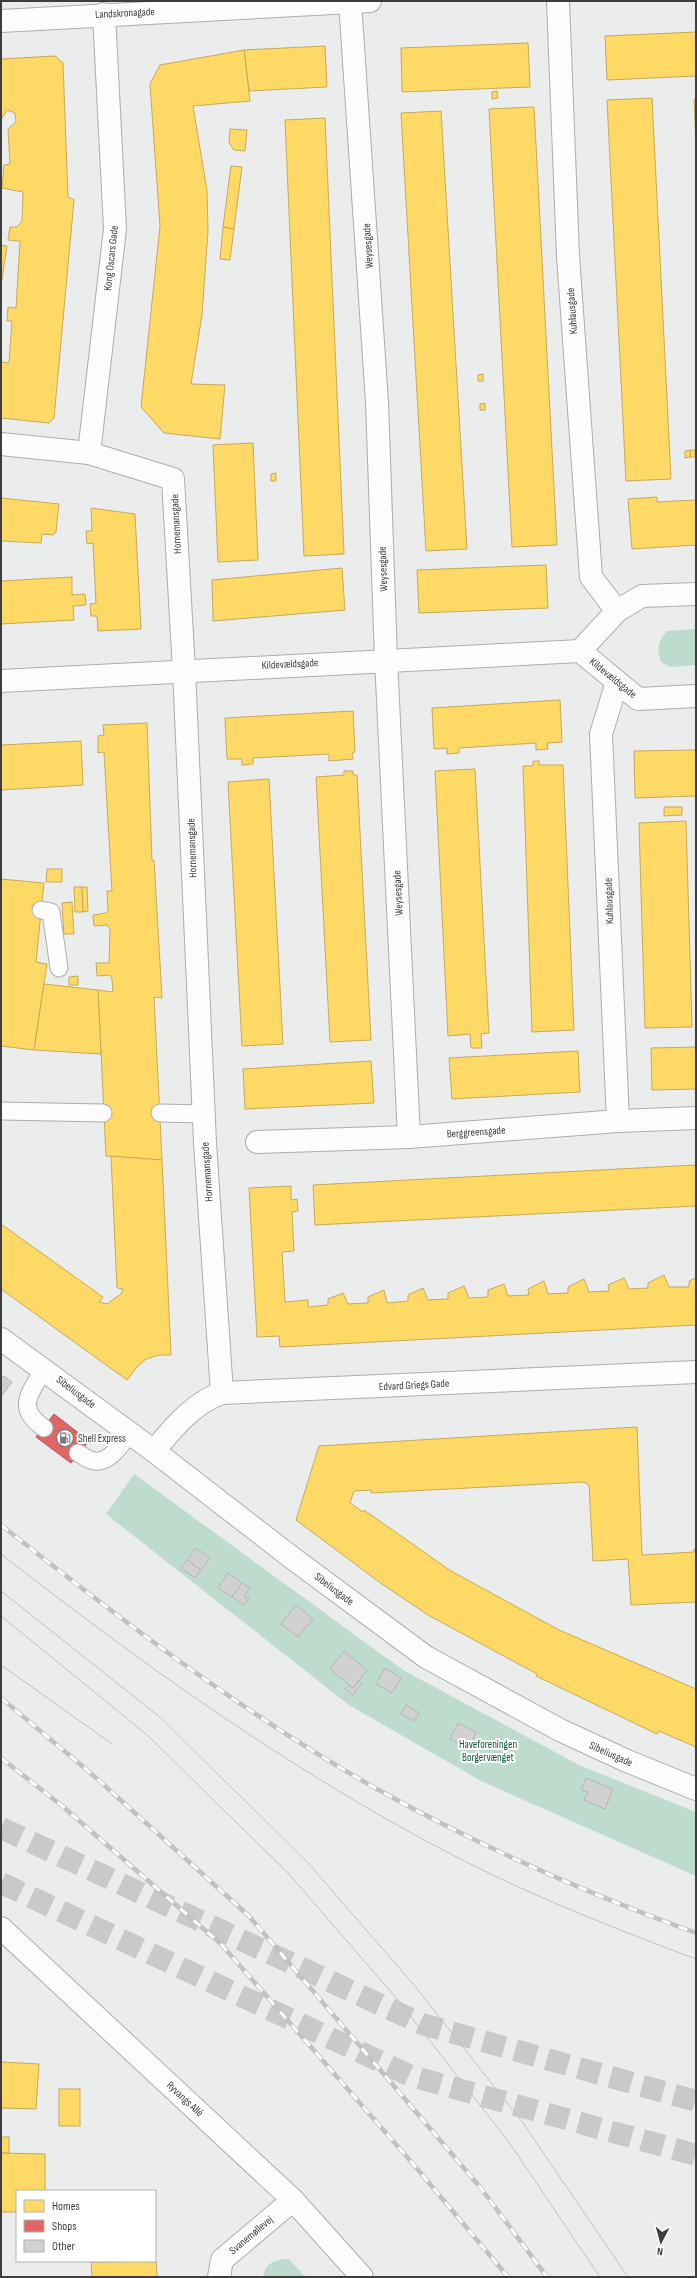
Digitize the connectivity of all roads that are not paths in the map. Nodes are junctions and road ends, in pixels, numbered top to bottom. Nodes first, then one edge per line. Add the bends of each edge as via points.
1 (360, 1) edge
2 (558, 1) edge
3 (104, 14) junction
4 (1, 21) edge
5 (1, 444) edge
6 (89, 453) junction
7 (696, 594) edge
8 (617, 611) junction
9 (580, 651) junction
10 (386, 659) junction
11 (184, 670) junction
12 (1, 681) edge
13 (617, 682) junction
14 (696, 696) edge
15 (41, 910) dead end
16 (59, 968) dead end
17 (1, 1111) edge
18 (103, 1113) dead end
19 (160, 1113) dead end
20 (203, 1114) junction
21 (696, 1118) edge
22 (618, 1121) junction
23 (409, 1137) junction
24 (257, 1142) dead end
25 (1, 1339) edge
26 (44, 1369) junction
27 (696, 1372) edge
28 (222, 1393) junction
29 (44, 1428) dead end
30 (130, 1433) junction
31 (154, 1451) junction
32 (78, 1453) dead end
33 (696, 1789) edge
34 (1, 1928) edge
35 (293, 2200) junction
36 (219, 2277) edge
37 (362, 2277) edge

1 - 3 street, Landskronagade
1 - 10 street, Weysesgade
2 - 8 street, Kuhlausgade via 568,256 591,576
3 - 4 street, Landskronagade
3 - 6 street, Kong Oscars Gade via 115,229
5 - 6 street, Hornemansgade
6 - 11 street, Hornemansgade via 173,479
7 - 8 street, Kildevældsgade via 642,596
8 - 9 street, Kildevældsgade
9 - 10 street, Kildevældsgade
9 - 13 street, Kildevældsgade
10 - 11 street, Kildevældsgade
10 - 23 street, Weysesgade
11 - 12 street, Kildevældsgade
11 - 20 street, Hornemansgade
13 - 14 street, Kildevældsgade via 638,699
13 - 22 street, Kuhlausgade via 601,734
15 - 16 lane via 51,912
17 - 18 lane
19 - 20 lane
20 - 28 street, Hornemansgade
21 - 22 street, Berggreensgade
22 - 23 street, Berggreensgade
23 - 24 street, Berggreensgade
25 - 26 street, Sibeliusgade
26 - 29 lane via 26,1398 27,1408 34,1421
26 - 30 street, Sibeliusgade
27 - 28 street, Edvard Griegs Gade
28 - 31 street, Edvard Griegs Gade via 189,1413 173,1427
30 - 31 street, Sibeliusgade
30 - 32 lane via 105,1460 94,1461
31 - 33 street, Sibeliusgade via 426,1657 560,1730
34 - 35 street, Ryvangs Allé
35 - 36 street, Svanemøllevej via 222,2260
35 - 37 street, Ryvangs Allé

